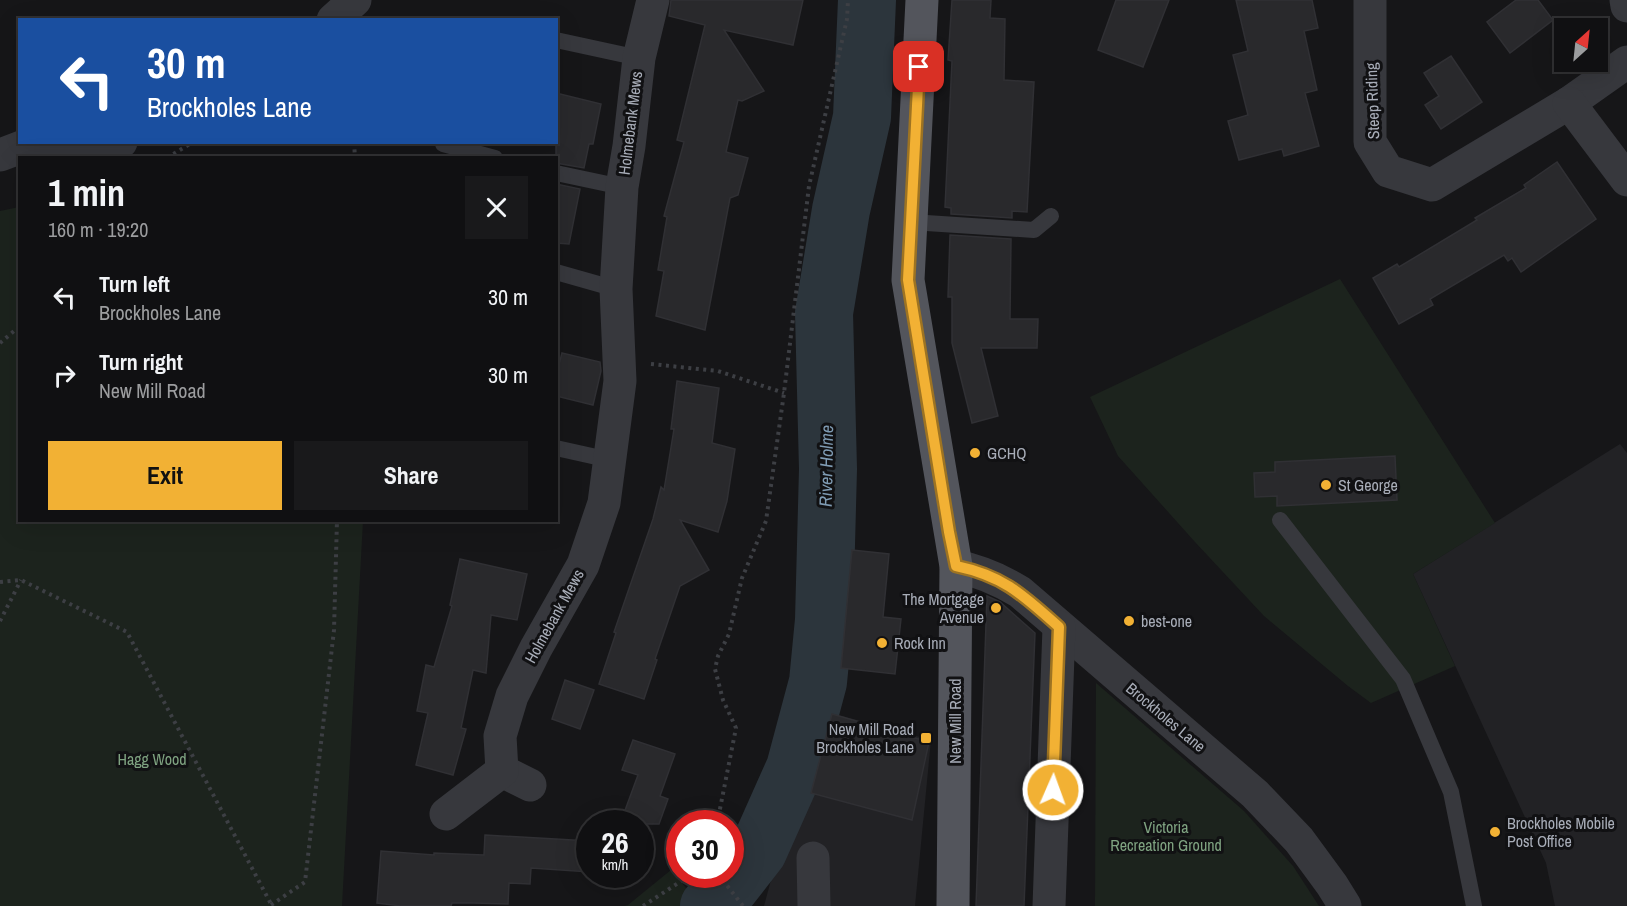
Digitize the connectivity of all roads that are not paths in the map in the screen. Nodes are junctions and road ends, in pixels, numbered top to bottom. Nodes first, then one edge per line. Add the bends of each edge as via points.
1 (653, 0) edge
2 (922, 0) edge
3 (1370, 0) edge
4 (1626, 0) edge
5 (1627, 6) edge
6 (558, 40) edge
7 (639, 58) junction
8 (1627, 62) edge
9 (1569, 103) junction
10 (72, 144) edge
11 (443, 144) dead end
12 (0, 155) edge
13 (488, 156) edge
14 (558, 174) edge
15 (1627, 180) edge
16 (622, 187) junction
17 (1051, 216) dead end
18 (911, 222) junction
19 (558, 273) edge
20 (616, 289) junction
21 (558, 448) edge
22 (610, 460) junction
23 (1280, 520) dead end
24 (956, 566) junction
25 (1059, 627) junction
26 (446, 814) dead end
27 (813, 858) dead end
28 (814, 906) edge
29 (953, 906) edge
30 (1049, 906) edge
31 (1345, 906) edge
32 (1474, 906) edge

1 - 7 street, Holmebank Mews
2 - 18 main road, New Mill Road
3 - 9 street, Steep Riding via 1370,142 1388,171 1432,185
4 - 5 street
6 - 7 lane, Holmebank Mews
7 - 16 street, Holmebank Mews
8 - 9 street, Steep Riding
9 - 15 street
10 - 12 street via 24,146
11 - 13 lane
14 - 16 lane, Holmebank Mews
16 - 20 street, Holmebank Mews
17 - 18 lane via 1034,230
18 - 24 main road, New Mill Road via 908,280
19 - 20 lane
20 - 22 street, Holmebank Mews via 620,381
21 - 22 lane
22 - 26 street, Holmebank Mews via 604,503 583,565 512,696 500,736 516,778
23 - 32 lane via 1403,679 1451,792
24 - 25 street, Brockholes Lane via 999,579
24 - 29 main road, New Mill Road
25 - 30 street
25 - 31 street, Brockholes Lane via 1255,794 1299,840
27 - 28 street

